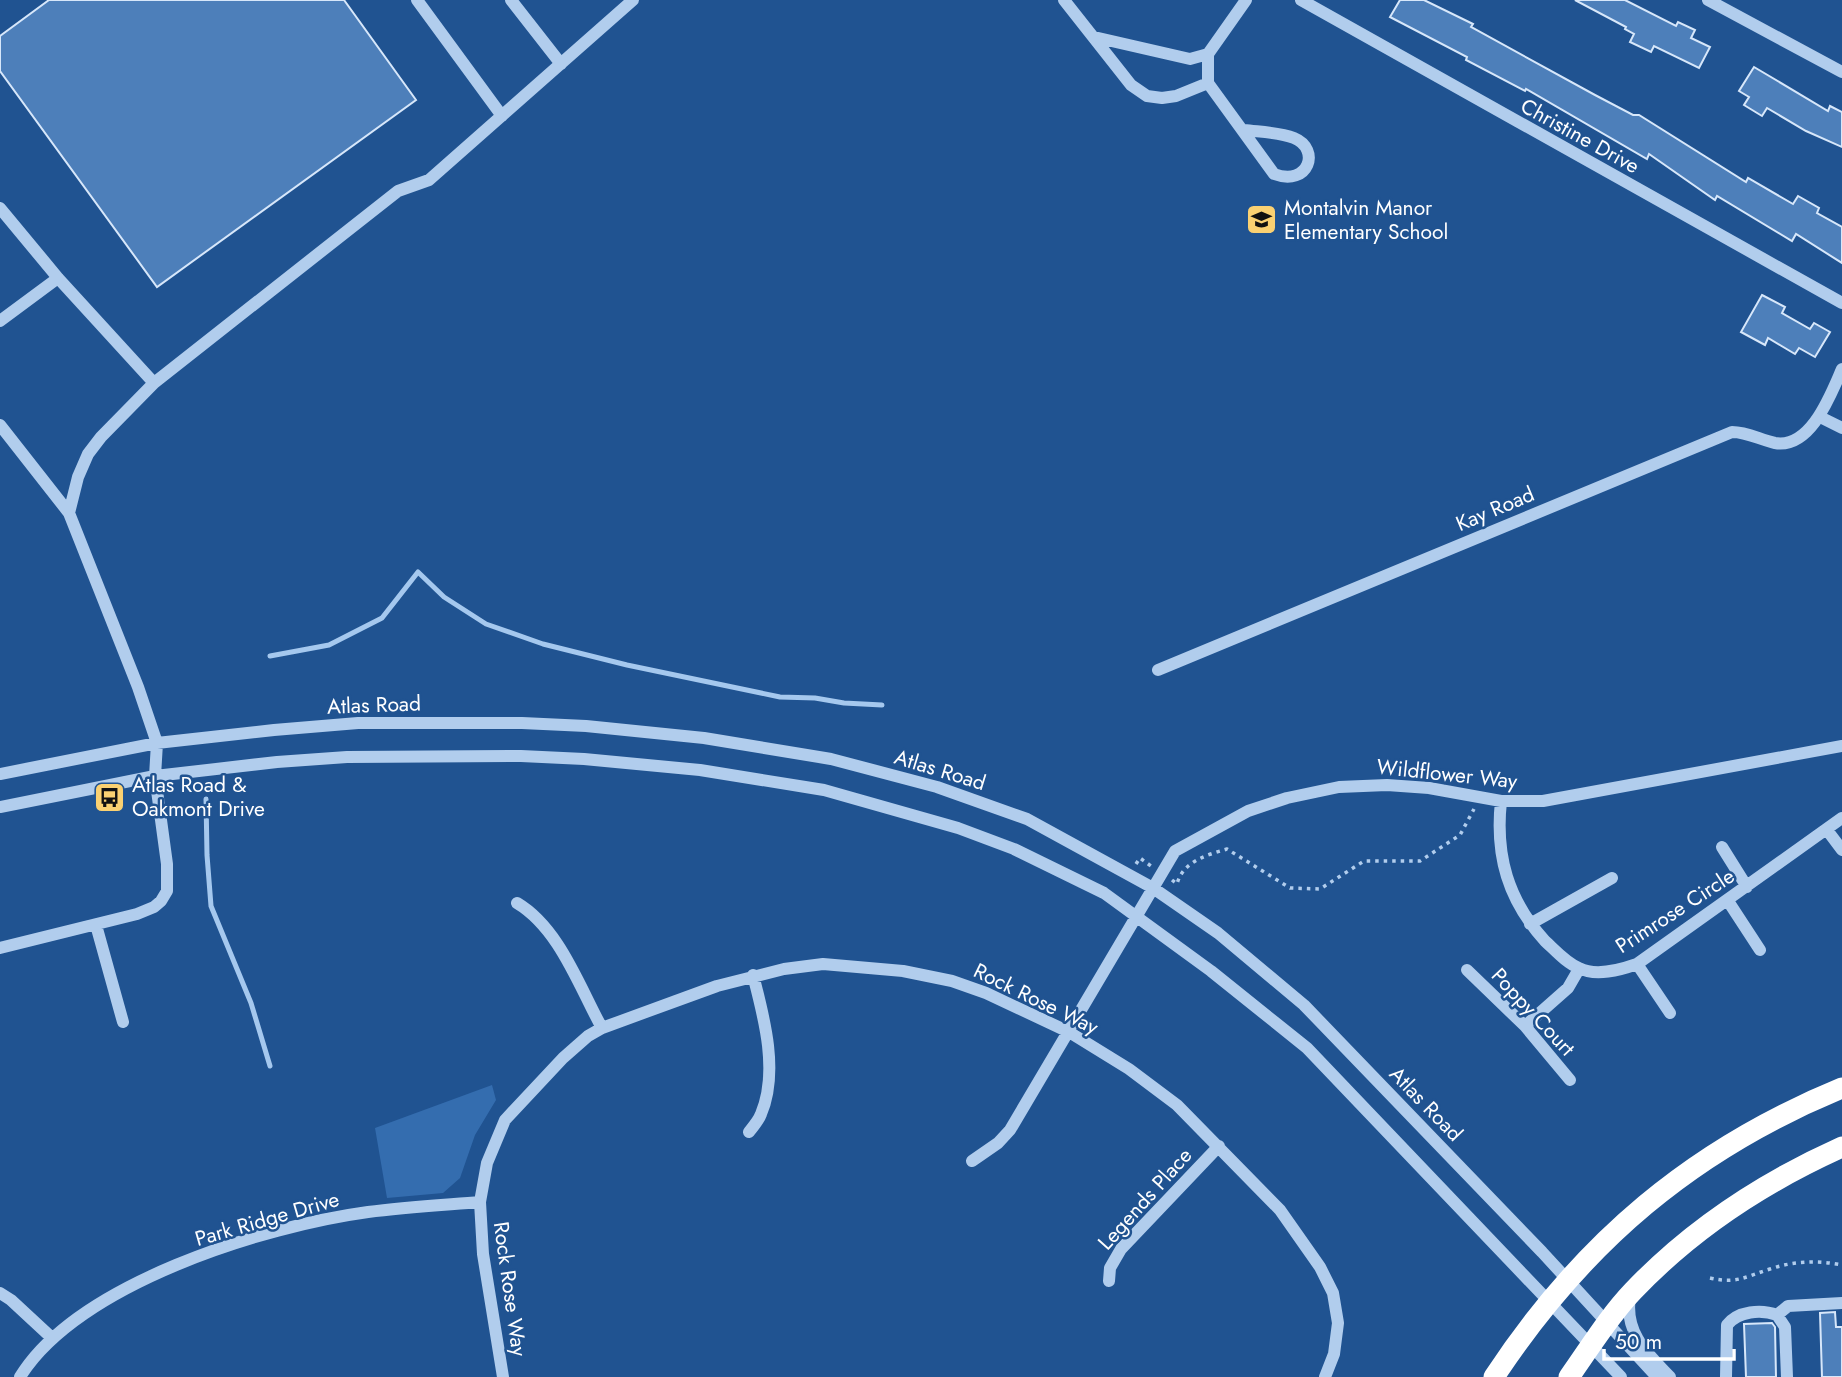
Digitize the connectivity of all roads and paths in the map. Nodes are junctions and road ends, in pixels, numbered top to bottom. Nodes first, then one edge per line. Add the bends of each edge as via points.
1 (417, 0) edge
2 (511, 0) edge
3 (633, 0) edge
4 (1064, 0) edge
5 (1246, 0) edge
6 (1301, 0) edge
7 (1708, 0) edge
8 (1094, 37) junction
9 (1208, 54) junction
10 (561, 64) junction
11 (1842, 72) edge
12 (1208, 83) junction
13 (502, 116) junction
14 (1244, 130) junction
15 (0, 208) edge
16 (58, 278) junction
17 (1842, 303) edge
18 (0, 321) edge
19 (1842, 369) edge
20 (154, 383) junction
21 (1820, 417) junction
22 (0, 425) edge
23 (1842, 428) edge
24 (69, 513) junction
25 (1158, 670) dead end
26 (157, 743) junction
27 (1842, 746) edge
28 (0, 774) edge
29 (155, 776) junction
30 (1479, 798) junction
31 (1501, 801) junction
32 (0, 807) edge
33 (1842, 818) edge
34 (1827, 830) junction
35 (1722, 847) dead end
36 (1842, 850) edge
37 (1129, 874) junction
38 (1161, 874) junction
39 (1612, 878) dead end
40 (1747, 887) junction
41 (1153, 888) junction
42 (1728, 901) junction
43 (517, 903) dead end
44 (1136, 916) junction
45 (1530, 924) junction
46 (96, 925) junction
47 (0, 948) edge
48 (1760, 950) dead end
49 (1637, 964) junction
50 (1580, 969) junction
51 (1466, 970) dead end
52 (753, 975) junction
53 (1670, 1013) dead end
54 (123, 1022) dead end
55 (1525, 1026) junction
56 (601, 1028) junction
57 (1069, 1032) junction
58 (1570, 1080) dead end
59 (1842, 1088) edge
60 (749, 1132) dead end
61 (1219, 1146) junction
62 (1842, 1147) edge
63 (972, 1161) dead end
64 (480, 1202) junction
65 (1842, 1265) edge
66 (1710, 1278) dead end
67 (1568, 1280) junction
68 (1109, 1281) dead end
69 (1632, 1292) junction
70 (0, 1293) edge
71 (1550, 1302) junction
72 (1842, 1303) edge
73 (1777, 1315) junction
74 (1608, 1325) junction
75 (52, 1338) junction
76 (1591, 1346) junction
77 (20, 1377) edge
78 (503, 1377) edge
79 (1325, 1377) edge
80 (1494, 1377) edge
81 (1569, 1377) edge
82 (1621, 1377) edge
83 (1657, 1377) edge
84 (1670, 1377) edge
85 (1726, 1377) edge
86 (1787, 1377) edge

1 - 13 street
2 - 10 street
3 - 10 street
4 - 8 street
5 - 9 street
6 - 17 street, Christine Drive
7 - 11 street
8 - 9 street via 1190,60
8 - 12 street via 1131,85 1147,96 1177,96
9 - 12 street
10 - 13 street
12 - 14 street
13 - 20 street via 429,180 398,191
14 - 14 street via 1274,174 1287,179 1302,174 1308,164 1307,150 1297,139
15 - 16 street
16 - 18 street
16 - 20 street
19 - 21 street
20 - 24 street via 88,454
21 - 23 street
21 - 25 street, Kay Road via 1785,443 1732,432
22 - 24 street
24 - 26 street
26 - 28 street, Atlas Road
26 - 29 street
26 - 37 street, Atlas Road via 358,723 586,726 704,738 831,759 937,787 1027,819
27 - 31 street, Wildflower Way via 1575,797
29 - 32 street
29 - 44 street via 347,757 521,755 700,770 824,790 958,828 1093,887
29 - 46 street via 167,891 154,907
30 - 31 street, Wildflower Way
30 - 38 street, Wildflower Way via 1387,785 1339,787 1287,798 1248,811 1175,851
30 - 38 path via 1460,835 1420,861 1364,861 1320,890 1290,888 1227,849 1203,856 1180,873 1177,884
31 - 45 street via 1500,846 1507,885
33 - 34 street, Primrose Circle
34 - 36 street
34 - 40 street, Primrose Circle
35 - 40 street
37 - 38 path via 1140,858
37 - 41 street, Atlas Road
38 - 41 street, Wildflower Way
39 - 45 street
40 - 42 street, Primrose Circle
41 - 44 street, Wildflower Way
41 - 67 street, Atlas Road via 1218,933 1304,1005
42 - 48 street
42 - 49 street, Primrose Circle
43 - 56 street via 550,931
44 - 57 street, Wildflower Way
44 - 71 street via 1307,1048
45 - 50 street
46 - 47 street
46 - 54 street
49 - 50 street, Primrose Circle via 1601,972
49 - 53 street
50 - 55 street via 1567,988
51 - 55 street, Poppy Court
52 - 56 street, Rock Rose Way
52 - 57 street, Rock Rose Way via 822,964 903,971 986,993
52 - 60 street via 769,1066 761,1115
55 - 58 street, Poppy Court
56 - 64 street, Rock Rose Way via 563,1058 505,1120 487,1163
57 - 61 street, Rock Rose Way via 1166,1096
57 - 63 street, Wildflower Way via 1010,1130
59 - 67 highway via 1743,1135 1695,1166 1627,1220
61 - 68 street, Legends Place via 1121,1249 1110,1268
61 - 79 street, Rock Rose Way via 1280,1210 1333,1293 1339,1323
62 - 69 highway via 1726,1211 1673,1252
64 - 75 street, Park Ridge Drive via 367,1212 219,1248 128,1286
64 - 78 street, Rock Rose Way via 483,1254
65 - 66 path via 1798,1262 1740,1280
67 - 71 highway
67 - 74 street, Atlas Road
69 - 74 highway
69 - 84 street via 1631,1327
70 - 75 street
71 - 76 street
71 - 80 highway
72 - 73 street via 1788,1306
73 - 85 street via 1743,1314 1730,1321 1725,1329
73 - 86 street via 1785,1326
74 - 76 highway
74 - 83 street, Atlas Road
75 - 77 street, Park Ridge Drive
76 - 81 highway
76 - 82 street

